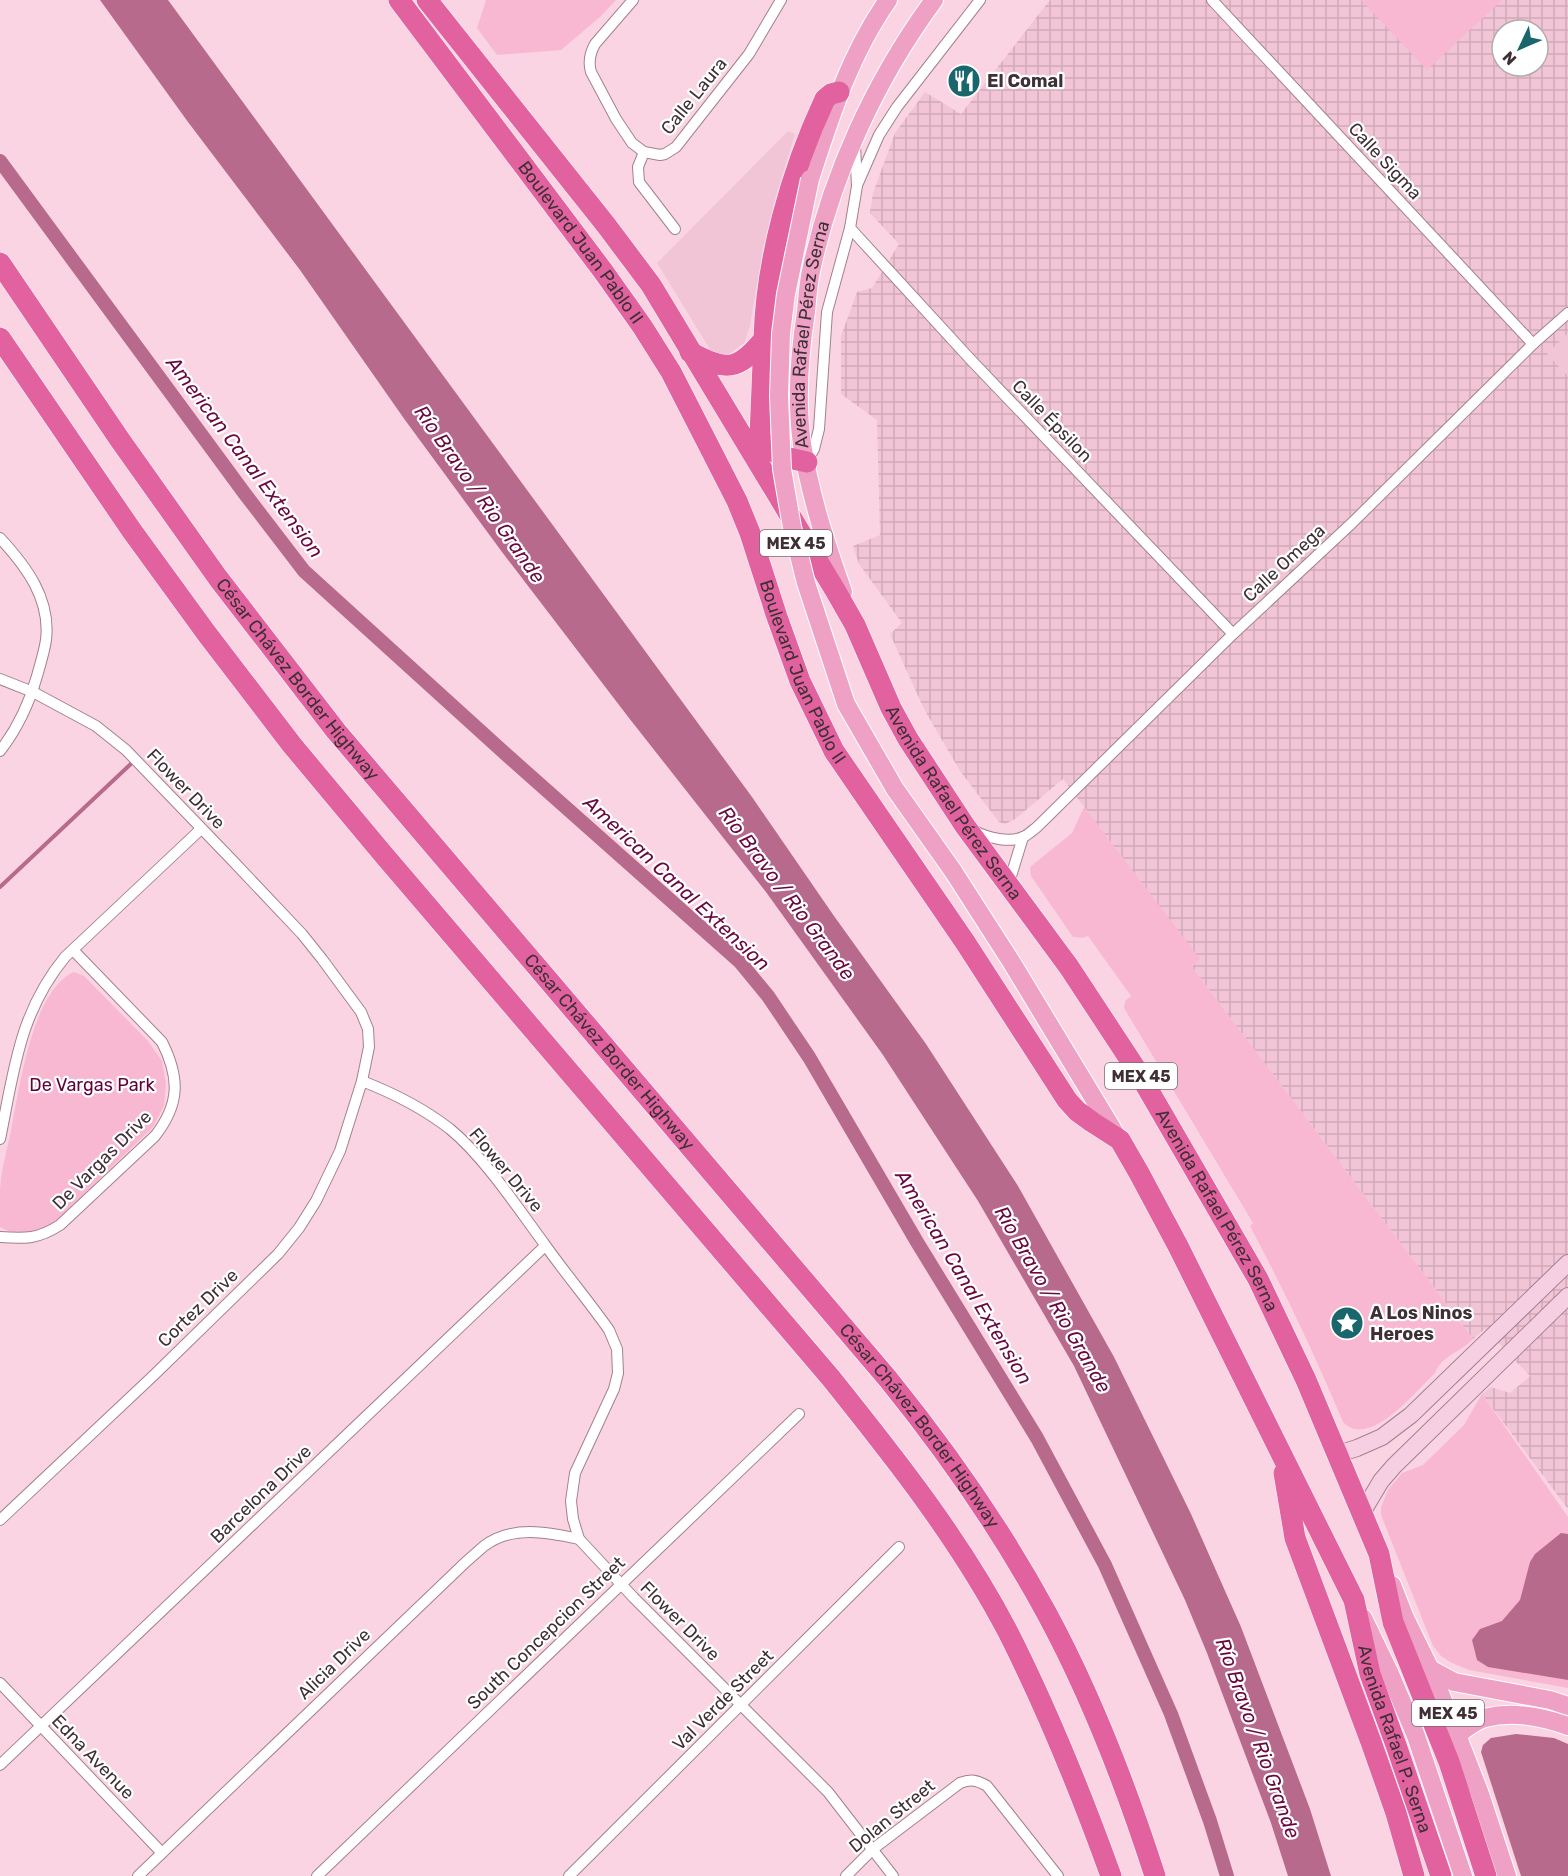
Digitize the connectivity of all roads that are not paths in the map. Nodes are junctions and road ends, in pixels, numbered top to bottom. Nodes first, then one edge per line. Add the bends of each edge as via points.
1 (399, 0) edge
2 (427, 0) edge
3 (633, 0) edge
4 (781, 0) edge
5 (888, 0) edge
6 (934, 0) edge
7 (980, 0) edge
8 (1212, 0) edge
9 (839, 92) junction
10 (854, 141) junction
11 (644, 152) junction
12 (857, 186) junction
13 (850, 228) junction
14 (675, 229) dead end
15 (0, 263) edge
16 (1568, 313) edge
17 (0, 338) edge
18 (764, 339) junction
19 (1533, 344) junction
20 (690, 352) junction
21 (807, 462) junction
22 (0, 538) edge
23 (855, 625) junction
24 (1233, 634) junction
25 (0, 679) edge
26 (33, 693) junction
27 (0, 751) edge
28 (965, 826) junction
29 (201, 829) junction
30 (1023, 837) junction
31 (1008, 886) junction
32 (73, 950) junction
33 (362, 1081) junction
34 (0, 1139) edge
35 (1120, 1140) junction
36 (0, 1237) edge
37 (545, 1246) junction
38 (1568, 1263) edge
39 (1568, 1296) edge
40 (799, 1414) dead end
41 (1279, 1449) junction
42 (1338, 1454) junction
43 (1362, 1513) junction
44 (0, 1520) edge
45 (579, 1539) junction
46 (899, 1547) dead end
47 (1379, 1554) junction
48 (621, 1585) junction
49 (1354, 1600) junction
50 (1430, 1669) junction
51 (0, 1683) edge
52 (741, 1706) junction
53 (1568, 1706) edge
54 (41, 1726) junction
55 (1568, 1726) edge
56 (1457, 1735) junction
57 (0, 1765) edge
58 (873, 1849) junction
59 (162, 1853) junction
60 (138, 1876) edge
61 (316, 1876) edge
62 (569, 1876) edge
63 (846, 1876) edge
64 (893, 1876) edge
65 (1058, 1876) edge
66 (1111, 1876) edge
67 (1155, 1876) edge
68 (1414, 1876) edge
69 (1441, 1876) edge
70 (1462, 1876) edge
71 (1486, 1876) edge
72 (1507, 1876) edge

1 - 35 highway, Boulevard Juan Pablo II via 603,271 671,372 737,501 800,681 834,751 1067,1100
2 - 20 highway, Boulevard Juan Pablo II via 627,252
3 - 11 street via 595,44 589,66 616,118 632,143
4 - 11 street, Calle Laura via 748,54 676,147 660,155
5 - 9 main road, Avenida Rafael Pérez Serna / MEX 45 via 862,41
6 - 10 main road, Avenida Rafael Pérez Serna / MEX 45 via 886,74
7 - 12 street via 897,107 879,135
8 - 19 street, Calle Sigma
9 - 18 highway via 825,99 798,165 773,254
9 - 35 main road, Avenida Rafael Pérez Serna / MEX 45, bridge via 810,179 781,334 782,469 806,583 846,704 895,789 1012,963
10 - 12 street
10 - 21 main road, Avenida Rafael Pérez Serna / MEX 45 via 826,218 810,278 799,390
11 - 14 street via 638,167 639,182
12 - 13 street
13 - 21 street via 827,312 819,429
13 - 24 street, Calle Épsilon
15 - 67 highway, César Chávez Border Highway via 218,578 329,722 888,1379 964,1478 1064,1647 1128,1795
16 - 19 street, Calle Omega
17 - 66 highway, César Chávez Border Highway via 132,531 292,745 830,1377 927,1502 1007,1630 1057,1736
18 - 20 highway via 746,359 729,366 714,365
18 - 21 highway via 760,436 779,455
19 - 24 street, Calle Omega
20 - 23 highway, Boulevard Juan Pablo II
21 - 23 main road, Avenida Rafael Pérez Serna / MEX 45 via 815,507
22 - 26 street via 32,578 45,615 46,638
23 - 28 highway, Avenida Rafael Pérez Serna / MEX 45 via 891,708
24 - 30 street, Calle Omega
25 - 26 street, Flower Drive
26 - 27 street via 13,735
26 - 29 street, Flower Drive via 107,734
28 - 30 street via 995,838
28 - 31 highway, Avenida Rafael Pérez Serna / MEX 45
29 - 32 street
29 - 33 street, Flower Drive via 302,934 361,1012 368,1029 369,1047
30 - 31 street
31 - 42 highway, Avenida Rafael Pérez Serna / MEX 45 via 1069,967 1190,1160 1258,1279
32 - 34 street via 40,991 27,1021 19,1042
32 - 36 street, De Vargas Drive via 162,1042 174,1070 171,1109 155,1136 60,1225 33,1238
33 - 37 street, Flower Drive via 399,1097 451,1130 479,1158
33 - 44 street, Cortez Drive via 329,1177 299,1228 278,1254
35 - 41 highway, MEX 45 via 1178,1246
37 - 45 street, Flower Drive via 609,1330 617,1348 614,1389 575,1473 571,1501
37 - 54 street, Barcelona Drive
38 - 42 street via 1412,1415 1382,1437
39 - 43 street via 1394,1466
40 - 48 street, South Concepcion Street
41 - 49 highway, MEX 45
41 - 68 highway via 1295,1538 1396,1813
42 - 43 highway, Avenida Rafael Pérez Serna / MEX 45
43 - 47 highway, Avenida Rafael Pérez Serna / MEX 45
45 - 48 street, Flower Drive
45 - 59 street, Alicia Drive via 523,1532 485,1545
46 - 52 street, Val Verde Street
47 - 50 main road, MEX 45
47 - 71 highway, Avenida Rafael P. Serna via 1394,1622 1449,1762
48 - 52 street, Flower Drive
48 - 61 street, South Concepcion Street
49 - 69 highway, Avenida Rafael P. Serna via 1370,1674
49 - 70 main road, MEX 45 via 1416,1736
50 - 53 main road via 1454,1682
50 - 56 main road, MEX 45
51 - 54 street, Edna Avenue
52 - 58 street, Flower Drive via 828,1792
52 - 62 street, Val Verde Street
54 - 57 street, Barcelona Drive
54 - 59 street, Edna Avenue
55 - 56 main road via 1548,1719 1502,1716 1484,1718
56 - 72 main road, MEX 45
58 - 63 street, Dolan Street
58 - 64 street, Flower Drive
58 - 65 street, Dolan Street via 960,1783 979,1781
59 - 60 street, Alicia Drive

